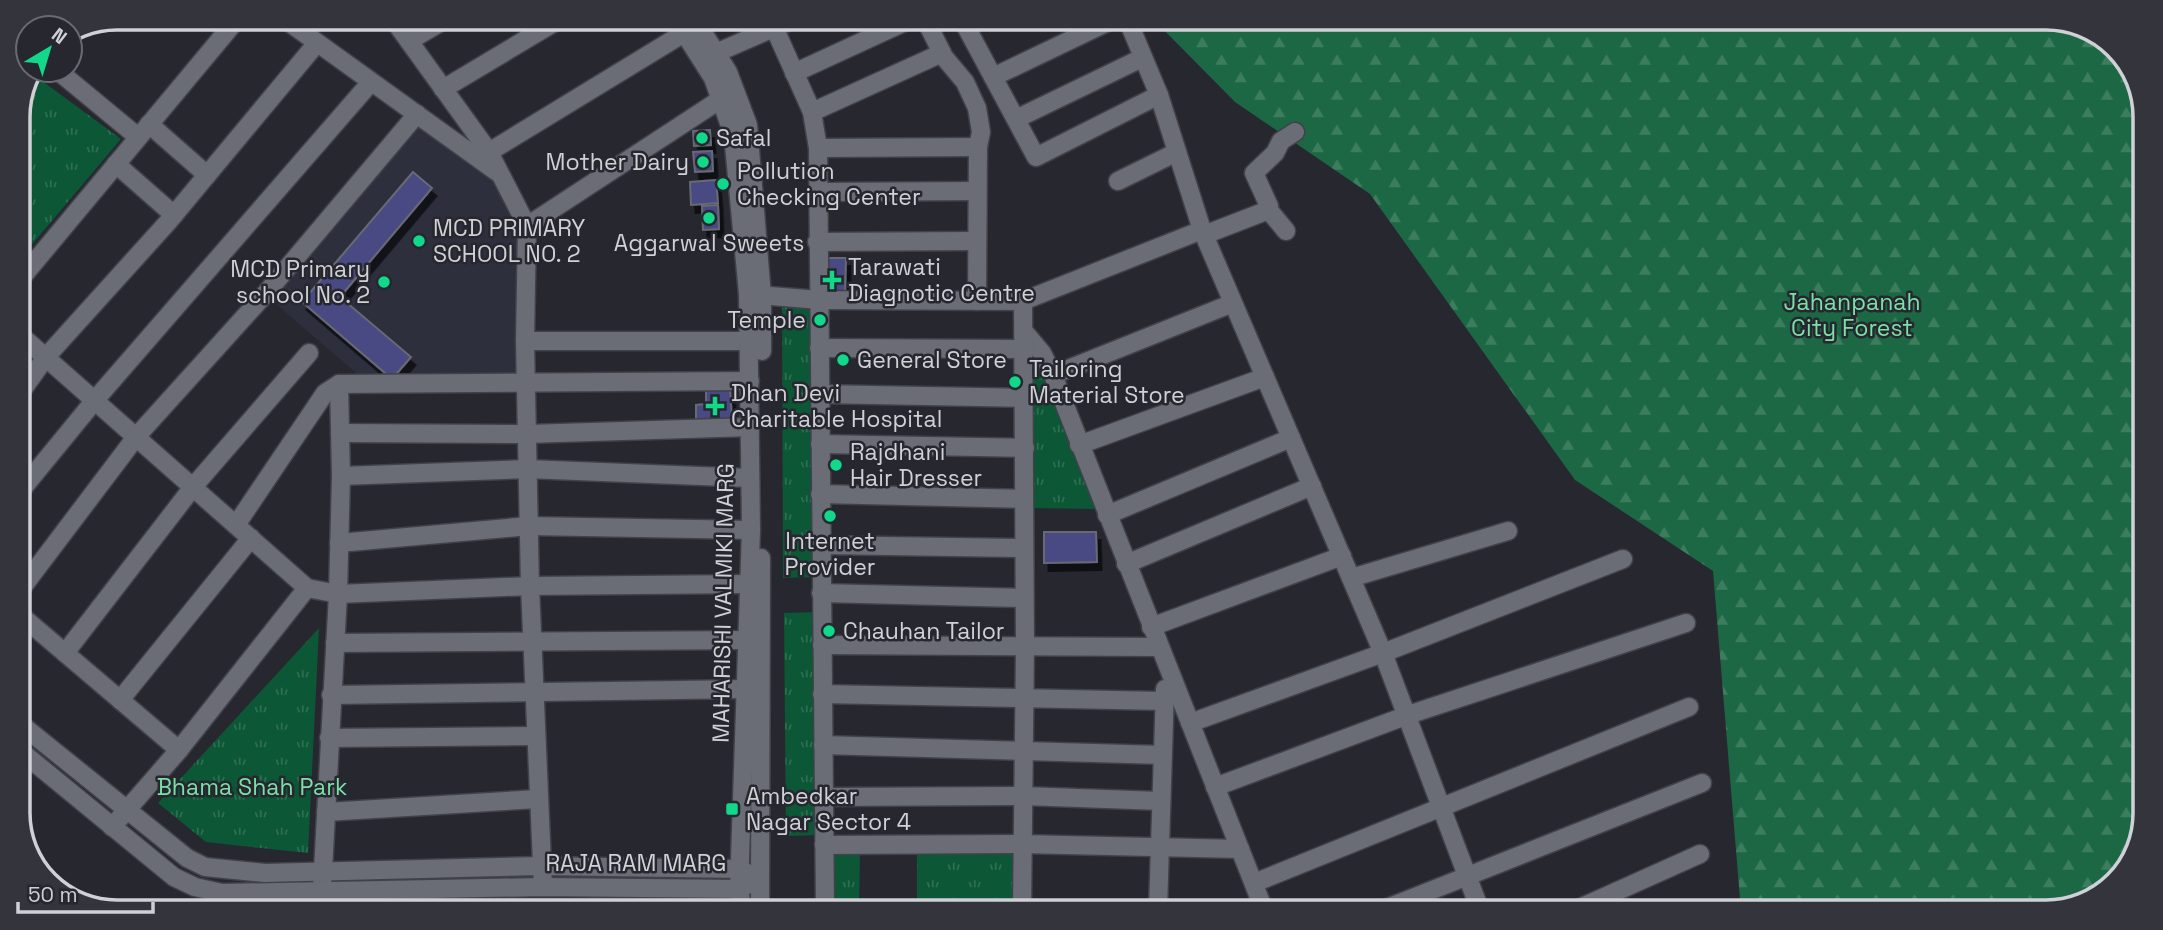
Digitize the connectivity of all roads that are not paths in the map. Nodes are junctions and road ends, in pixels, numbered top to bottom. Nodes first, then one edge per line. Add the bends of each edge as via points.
1 (228, 30) edge
2 (299, 30) edge
3 (401, 30) edge
4 (428, 30) edge
5 (542, 30) edge
6 (676, 30) edge
7 (690, 30) edge
8 (767, 30) edge
9 (775, 30) edge
10 (888, 30) edge
11 (931, 30) edge
12 (973, 30) edge
13 (1091, 30) edge
14 (1131, 30) edge
15 (409, 41) junction
16 (317, 43) junction
17 (942, 53) junction
18 (709, 55) junction
19 (1142, 58) junction
20 (794, 74) junction
21 (993, 77) junction
22 (371, 82) junction
23 (77, 84) edge
24 (443, 89) junction
25 (1158, 95) junction
26 (729, 96) junction
27 (812, 113) junction
28 (417, 114) junction
29 (1016, 119) junction
30 (143, 131) junction
31 (1295, 132) dead end
32 (978, 147) junction
33 (818, 148) junction
34 (489, 152) junction
35 (1177, 152) junction
36 (116, 164) junction
37 (500, 174) junction
38 (207, 175) junction
39 (1118, 181) dead end
40 (977, 191) junction
41 (818, 192) junction
42 (1267, 208) junction
43 (174, 215) junction
44 (527, 226) junction
45 (1286, 232) dead end
46 (1203, 233) junction
47 (976, 241) junction
48 (817, 242) junction
49 (30, 268) edge
50 (755, 295) junction
51 (819, 300) junction
52 (977, 301) junction
53 (1023, 301) junction
54 (1233, 303) junction
55 (525, 341) junction
56 (756, 341) junction
57 (1026, 341) junction
58 (30, 343) edge
59 (819, 348) junction
60 (309, 353) dead end
61 (46, 357) junction
62 (1053, 376) junction
63 (1265, 377) junction
64 (30, 379) edge
65 (750, 381) junction
66 (526, 382) junction
67 (339, 384) junction
68 (820, 394) junction
69 (1025, 398) junction
70 (95, 400) junction
71 (750, 427) junction
72 (340, 433) junction
73 (527, 434) junction
74 (136, 437) junction
75 (1291, 438) junction
76 (820, 444) junction
77 (1079, 445) junction
78 (1024, 448) junction
79 (527, 469) junction
80 (341, 476) junction
81 (750, 478) junction
82 (30, 479) edge
83 (1312, 486) junction
84 (193, 487) junction
85 (820, 494) junction
86 (1024, 499) junction
87 (1107, 515) junction
88 (236, 525) junction
89 (529, 526) junction
90 (751, 530) junction
91 (1508, 531) dead end
92 (251, 538) junction
93 (339, 543) junction
94 (821, 545) junction
95 (1024, 548) junction
96 (1342, 556) junction
97 (1623, 559) dead end
98 (1126, 564) junction
99 (30, 577) edge
100 (1351, 578) junction
101 (748, 584) junction
102 (530, 586) junction
103 (307, 588) junction
104 (821, 593) junction
105 (338, 594) junction
106 (1023, 598) junction
107 (30, 623) edge
108 (1686, 623) dead end
109 (1150, 627) junction
110 (531, 640) junction
111 (747, 640) junction
112 (335, 643) junction
113 (822, 645) junction
114 (1025, 646) junction
115 (65, 653) junction
116 (1384, 653) junction
117 (1162, 655) junction
118 (747, 689) junction
119 (533, 693) junction
120 (822, 694) junction
121 (331, 695) junction
122 (1025, 697) junction
123 (120, 700) junction
124 (1164, 701) junction
125 (1689, 707) dead end
126 (1408, 715) junction
127 (1190, 723) junction
128 (536, 736) junction
129 (329, 738) junction
130 (823, 745) junction
131 (30, 748) edge
132 (30, 750) edge
133 (179, 750) junction
134 (1025, 751) junction
135 (1162, 755) junction
136 (1702, 783) dead end
137 (1215, 787) junction
138 (1023, 796) junction
139 (824, 797) junction
140 (538, 799) junction
141 (1161, 801) junction
142 (1441, 806) junction
143 (127, 811) junction
144 (326, 812) junction
145 (113, 827) junction
146 (1021, 844) junction
147 (824, 845) junction
148 (1160, 846) junction
149 (1240, 849) junction
150 (1700, 854) dead end
151 (540, 866) junction
152 (740, 869) junction
153 (323, 870) junction
154 (265, 873) junction
155 (1466, 874) junction
156 (759, 879) junction
157 (1254, 883) junction
158 (543, 887) junction
159 (322, 889) junction
160 (739, 889) junction
161 (266, 900) edge
162 (741, 900) edge
163 (760, 900) edge
164 (824, 900) edge
165 (1022, 900) edge
166 (1158, 900) edge
167 (1261, 900) edge
168 (1405, 900) edge
169 (1476, 900) edge
170 (1598, 900) edge

1 - 30 street
2 - 16 street
3 - 15 street
4 - 15 street
5 - 24 street
6 - 34 street
7 - 18 street, MAHARISHI VALMIKI MARG
8 - 18 street
9 - 20 street
10 - 20 street
11 - 17 street
12 - 21 street
13 - 21 street
14 - 19 street
15 - 24 street
16 - 22 street
16 - 38 street
17 - 27 street
17 - 32 street via 965,82 977,108
18 - 26 street, MAHARISHI VALMIKI MARG
19 - 25 street
19 - 29 street
20 - 27 street
21 - 29 street
22 - 28 street
22 - 70 street
23 - 30 street
24 - 34 street
25 - 29 street via 1036,157
25 - 35 street
26 - 44 street
26 - 50 street, MAHARISHI VALMIKI MARG
27 - 33 street
28 - 37 street
28 - 74 street via 267,292
30 - 36 street
30 - 38 street
31 - 42 street via 1281,141 1254,173
32 - 33 street
32 - 40 street
33 - 41 street
34 - 37 street
35 - 39 street
35 - 46 street
36 - 43 street
36 - 49 street
37 - 44 street
38 - 43 street
40 - 41 street
40 - 47 street
41 - 48 street
42 - 45 street
42 - 46 street
43 - 61 street
44 - 55 street
46 - 53 street
46 - 54 street
47 - 48 street
47 - 52 street
48 - 51 street
50 - 51 street
50 - 56 street, MAHARISHI VALMIKI MARG
51 - 52 street
51 - 59 street
52 - 53 street
53 - 57 street
54 - 62 street
54 - 63 street
55 - 56 street
55 - 66 street
56 - 65 street, MAHARISHI VALMIKI MARG
56 - 156 street, MAHARISHI VALMIKI MARG
57 - 59 street
57 - 62 street via 1042,353
57 - 69 street
58 - 61 street
59 - 68 street
60 - 84 street
61 - 64 street
61 - 70 street
62 - 77 street
63 - 75 street
63 - 77 street
65 - 66 street
65 - 71 street, MAHARISHI VALMIKI MARG
66 - 67 street
66 - 73 street
67 - 72 street
67 - 88 street via 325,393
68 - 69 street
68 - 76 street
69 - 78 street
70 - 74 street
70 - 82 street
71 - 73 street
71 - 81 street, MAHARISHI VALMIKI MARG
72 - 73 street
72 - 80 street
73 - 79 street
74 - 84 street
74 - 99 street
75 - 83 street
75 - 87 street
76 - 78 street
76 - 85 street
77 - 87 street
78 - 86 street
79 - 80 street
79 - 81 street
79 - 89 street
80 - 93 street
81 - 90 street, MAHARISHI VALMIKI MARG
83 - 96 street
83 - 98 street
84 - 88 street
84 - 115 street
85 - 86 street
85 - 94 street
86 - 95 street
87 - 98 street
88 - 92 street
89 - 90 street
89 - 93 street
89 - 102 street
90 - 101 street, MAHARISHI VALMIKI MARG
91 - 100 street
92 - 103 street
92 - 123 street
93 - 105 street
94 - 95 street
94 - 104 street
95 - 106 street
96 - 100 street
96 - 109 street
97 - 116 street
98 - 109 street
100 - 116 street
101 - 102 street
101 - 111 street, MAHARISHI VALMIKI MARG
102 - 105 street
102 - 110 street
103 - 105 street
103 - 133 street
104 - 106 street
104 - 113 street
105 - 112 street
106 - 114 street
107 - 115 street
108 - 126 street
109 - 117 street
110 - 111 street
110 - 112 street
110 - 119 street
111 - 118 street, MAHARISHI VALMIKI MARG
112 - 121 street
113 - 114 street
113 - 120 street
114 - 117 street
114 - 122 street
115 - 123 street
116 - 126 street
116 - 127 street
117 - 124 street
117 - 127 street
118 - 119 street
118 - 152 street, MAHARISHI VALMIKI MARG
119 - 121 street
119 - 128 street
120 - 122 street
120 - 130 street
121 - 129 street
122 - 124 street
122 - 134 street
123 - 133 street
124 - 135 street
125 - 142 street
126 - 137 street
126 - 142 street
127 - 137 street
128 - 129 street
128 - 140 street
129 - 144 street
130 - 134 street
130 - 139 street
131 - 143 street, RAJA RAM MARG
132 - 145 street, RAJA RAM MARG
133 - 143 street
134 - 135 street
134 - 138 street
135 - 141 street
136 - 155 street
137 - 149 street
138 - 139 street
138 - 141 street
138 - 146 street
139 - 147 street
140 - 144 street
140 - 151 street
141 - 148 street
142 - 155 street
142 - 157 street
143 - 145 street
143 - 154 street, RAJA RAM MARG via 205,867
144 - 153 street
145 - 161 street, RAJA RAM MARG via 174,877 195,887
146 - 147 street
146 - 148 street
146 - 165 street
147 - 164 street
148 - 149 street
148 - 166 street
149 - 157 street
150 - 170 street
151 - 152 street, RAJA RAM MARG
151 - 153 street, RAJA RAM MARG
151 - 158 street
152 - 156 street, RAJA RAM MARG
152 - 160 street, MAHARISHI VALMIKI MARG
153 - 154 street, RAJA RAM MARG
153 - 159 street
154 - 161 street
155 - 168 street
155 - 169 street
156 - 160 street, RAJA RAM MARG
156 - 163 street, MAHARISHI VALMIKI MARG
157 - 167 street
158 - 159 street, RAJA RAM MARG
158 - 160 street, RAJA RAM MARG
159 - 161 street, RAJA RAM MARG
160 - 162 street, MAHARISHI VALMIKI MARG

